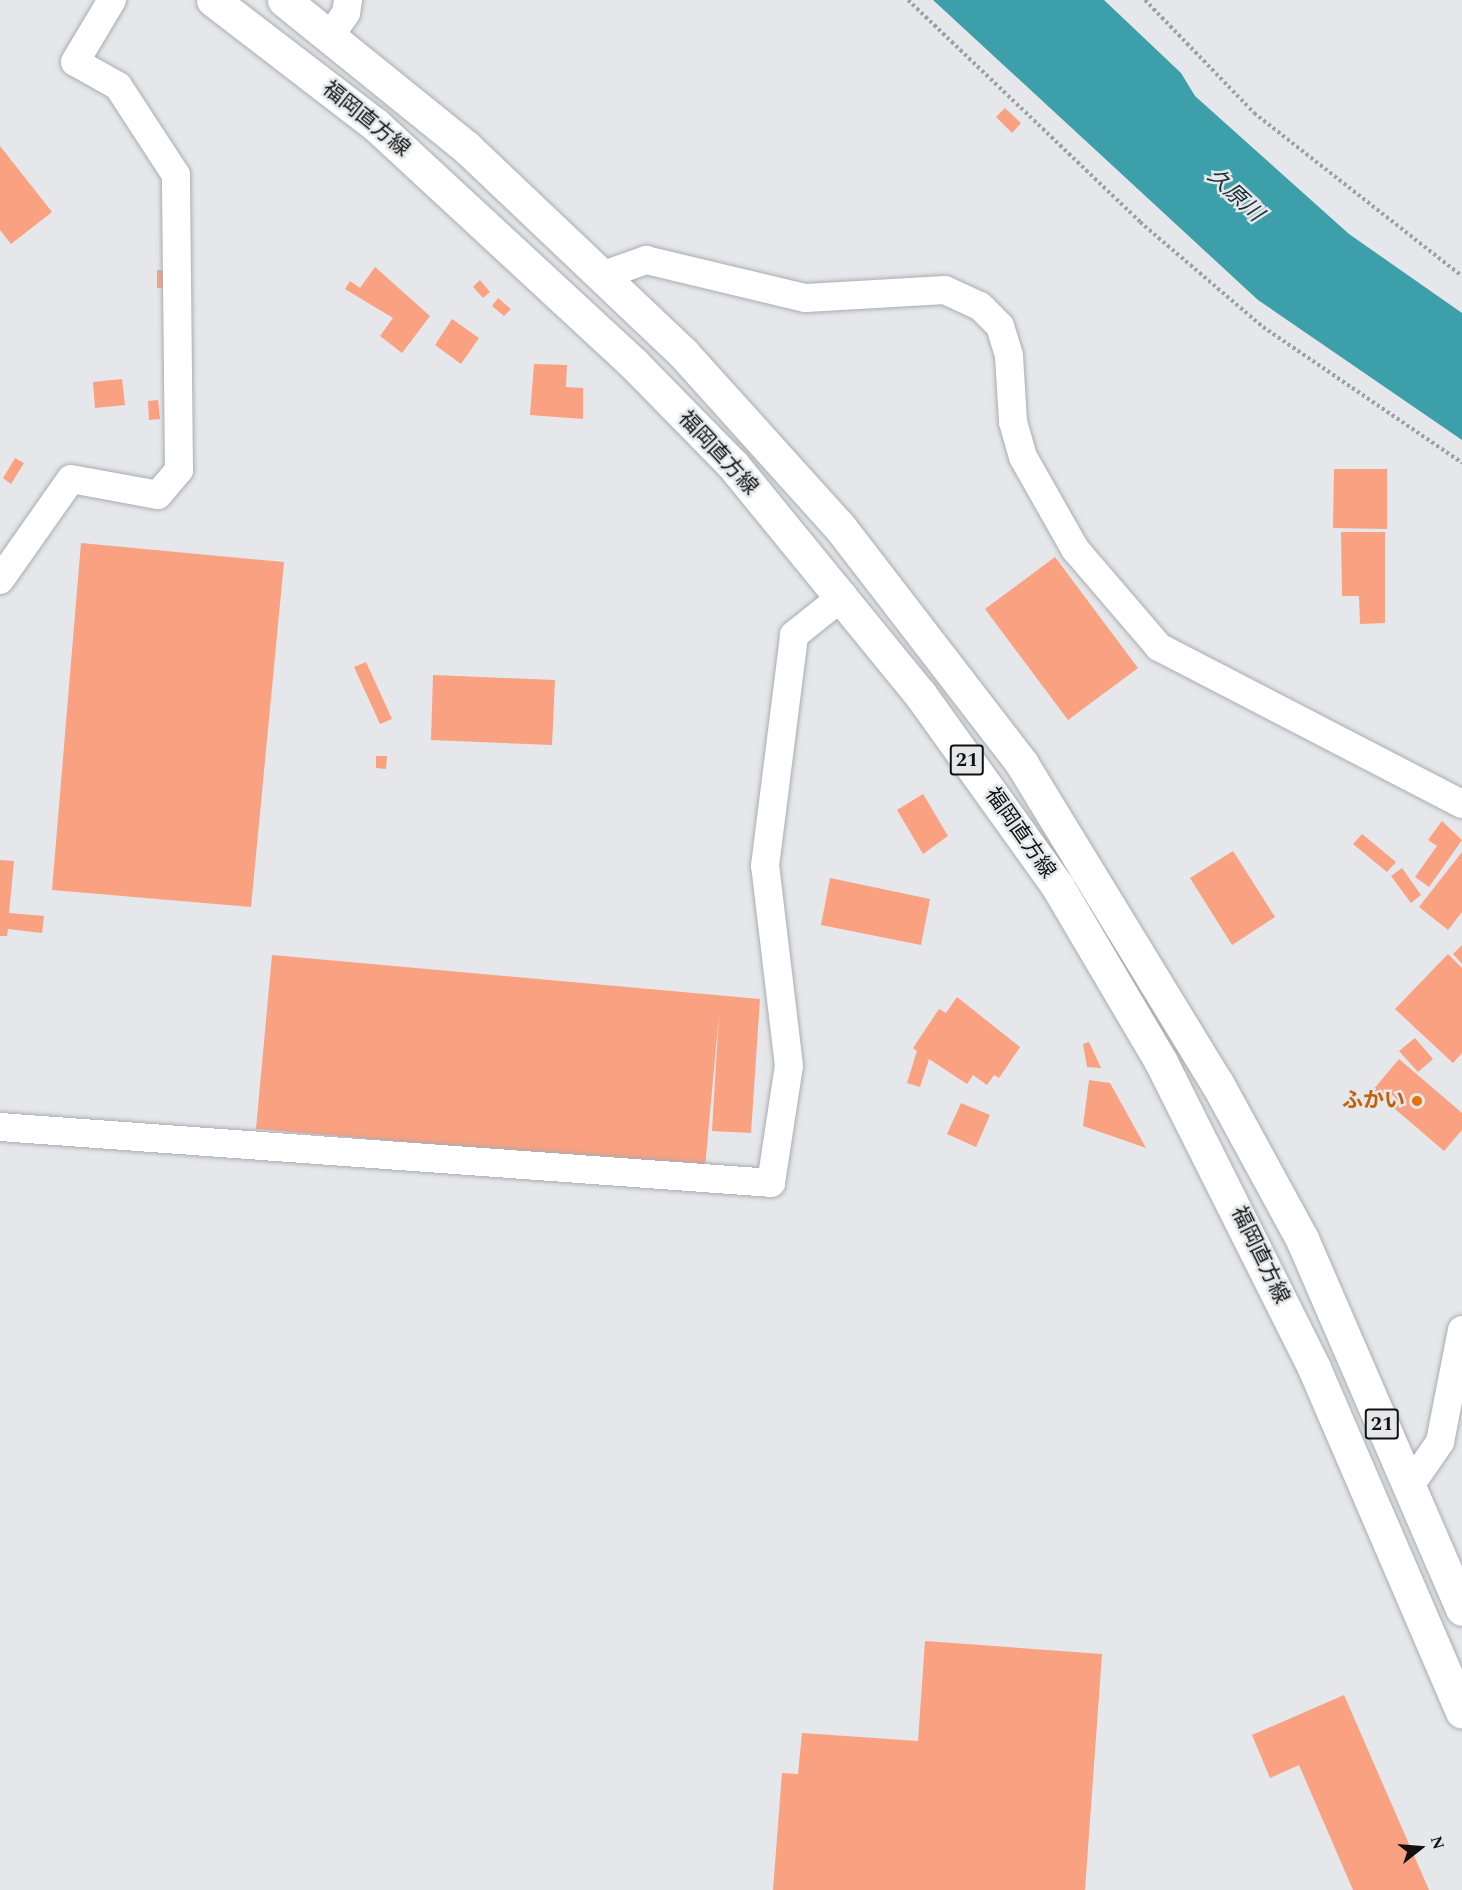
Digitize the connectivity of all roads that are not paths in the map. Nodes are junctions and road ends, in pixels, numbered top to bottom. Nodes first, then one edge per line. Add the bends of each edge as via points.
1 (112, 0) edge
2 (213, 0) edge
3 (284, 0) edge
4 (348, 0) edge
5 (331, 35) junction
6 (604, 275) junction
7 (0, 580) edge
8 (843, 596) junction
9 (1462, 804) edge
10 (0, 1127) edge
11 (1462, 1330) edge
12 (1409, 1487) junction
13 (1462, 1609) edge
14 (1462, 1712) edge

1 - 7 street via 75,62 118,86 176,175 179,470 158,495 70,479
2 - 8 main road, 福岡直方線 / 21 via 376,125 499,234 724,457
3 - 5 main road, 福岡直方線 / 21
4 - 5 street via 346,13
5 - 6 main road, 福岡直方線 / 21 via 466,147
6 - 9 street via 646,260 806,298 945,290 980,306 1000,326 1009,356 1011,410 1023,457 1075,549 1159,647
6 - 12 main road, 福岡直方線 / 21 via 839,526 1022,764 1217,1083 1302,1239
8 - 10 street via 794,635 789,670 765,866 789,1066 771,1183
8 - 14 main road, 福岡直方線 / 21 via 1058,887 1161,1062 1314,1368
11 - 12 street via 1440,1442
12 - 13 main road, 福岡直方線 / 21

